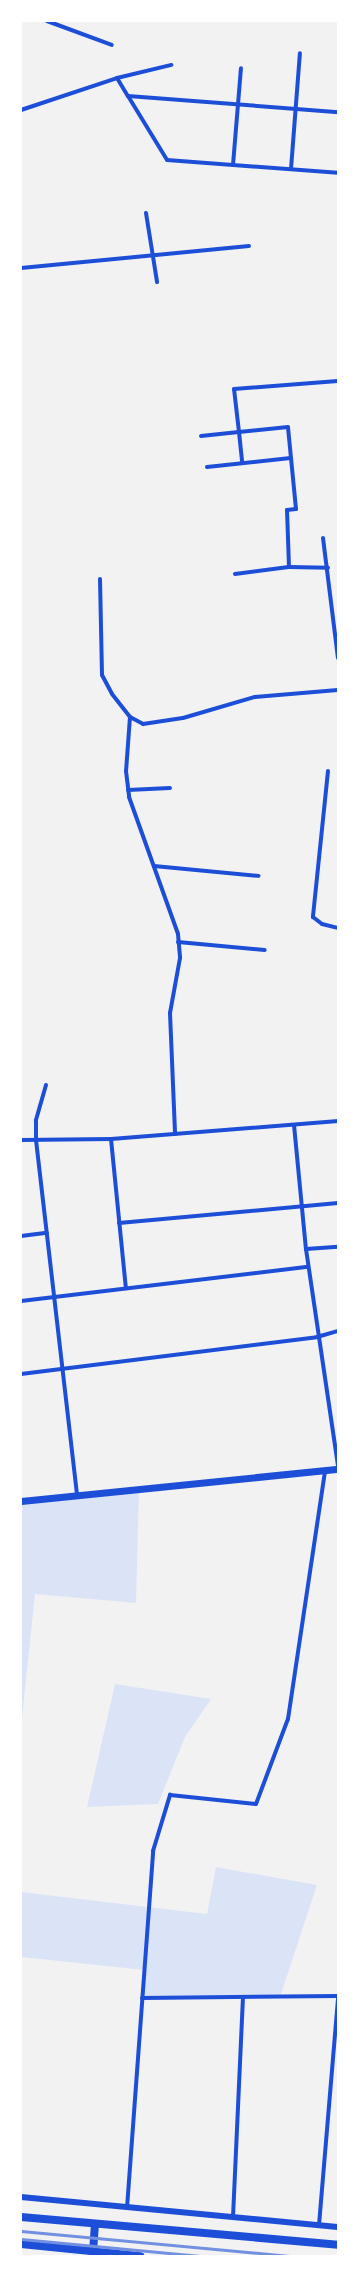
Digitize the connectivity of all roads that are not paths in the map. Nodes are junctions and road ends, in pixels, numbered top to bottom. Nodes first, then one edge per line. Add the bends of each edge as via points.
1 (47, 21) edge
2 (112, 46) dead end
3 (300, 54) dead end
4 (171, 65) dead end
5 (241, 68) dead end
6 (117, 78) junction
7 (128, 96) junction
8 (237, 104) junction
9 (295, 109) junction
10 (21, 110) edge
11 (338, 112) edge
12 (233, 165) junction
13 (291, 169) junction
14 (338, 173) edge
15 (146, 213) dead end
16 (249, 246) dead end
17 (152, 254) junction
18 (21, 268) edge
19 (157, 282) dead end
20 (338, 381) edge
21 (239, 432) junction
22 (201, 436) dead end
23 (291, 458) junction
24 (242, 463) junction
25 (207, 467) dead end
26 (323, 538) dead end
27 (289, 567) junction
28 (328, 568) junction
29 (235, 574) dead end
30 (100, 579) dead end
31 (338, 658) edge
32 (338, 690) edge
33 (130, 717) junction
34 (328, 771) dead end
35 (170, 788) dead end
36 (128, 790) junction
37 (154, 866) junction
38 (259, 876) dead end
39 (338, 928) edge
40 (178, 942) junction
41 (265, 950) dead end
42 (46, 1084) dead end
43 (338, 1121) edge
44 (294, 1125) junction
45 (175, 1134) junction
46 (21, 1140) edge
47 (36, 1140) junction
48 (110, 1140) junction
49 (338, 1203) edge
50 (302, 1204) junction
51 (119, 1223) junction
52 (47, 1233) junction
53 (21, 1236) edge
54 (338, 1247) edge
55 (306, 1249) junction
56 (308, 1267) junction
57 (126, 1288) junction
58 (54, 1296) junction
59 (21, 1301) edge
60 (338, 1331) edge
61 (317, 1337) junction
62 (62, 1368) junction
63 (21, 1374) edge
64 (338, 1468) edge
65 (325, 1471) junction
66 (77, 1496) junction
67 (21, 1501) edge
68 (243, 1997) junction
69 (338, 1997) edge
70 (142, 1998) junction
71 (21, 2197) edge
72 (127, 2208) junction
73 (21, 2217) edge
74 (233, 2218) junction
75 (95, 2224) junction
76 (319, 2225) junction
77 (338, 2227) edge
78 (21, 2244) edge
79 (338, 2245) edge
80 (92, 2254) edge
81 (140, 2256) edge

1 - 2 street
3 - 9 street
4 - 6 street
5 - 8 street
6 - 7 street
6 - 10 street
7 - 8 street
7 - 12 street via 167,160
8 - 9 street
8 - 12 street
9 - 11 street
9 - 13 street
12 - 13 street
13 - 14 street
15 - 17 street
16 - 17 street
17 - 18 street
17 - 19 street
20 - 21 street via 234,389
21 - 22 street
21 - 23 street via 288,427
21 - 24 street
23 - 24 street
23 - 27 street via 296,509 287,510
24 - 25 street
26 - 28 street
27 - 28 street
27 - 29 street
28 - 31 street
30 - 33 street via 102,675 112,694
32 - 33 street via 255,698 183,718 143,724
33 - 36 street
34 - 39 street via 313,917 322,924
35 - 36 street
36 - 37 street via 136,824
37 - 38 street
37 - 40 street
40 - 41 street
40 - 45 street via 180,958 170,1013
42 - 47 street via 36,1121
43 - 44 street
44 - 45 street
44 - 50 street
45 - 48 street
46 - 47 street
47 - 48 street
47 - 52 street
48 - 51 street
49 - 50 street
50 - 51 street
50 - 55 street
51 - 57 street
52 - 53 street
52 - 58 street
54 - 55 street
55 - 56 street
56 - 57 street
56 - 61 street
57 - 58 street
58 - 59 street
58 - 62 street
60 - 61 street
61 - 62 street
61 - 64 street
62 - 63 street
62 - 66 street
64 - 65 main road
65 - 66 main road
65 - 70 street via 288,1719 256,1804 170,1795 153,1851
66 - 67 main road
68 - 69 street
68 - 70 street
68 - 74 street
69 - 76 street
70 - 72 street
71 - 72 street
72 - 74 street
73 - 75 main road
74 - 76 street
75 - 79 main road
75 - 80 main road
76 - 77 street
78 - 80 main road
80 - 81 main road

